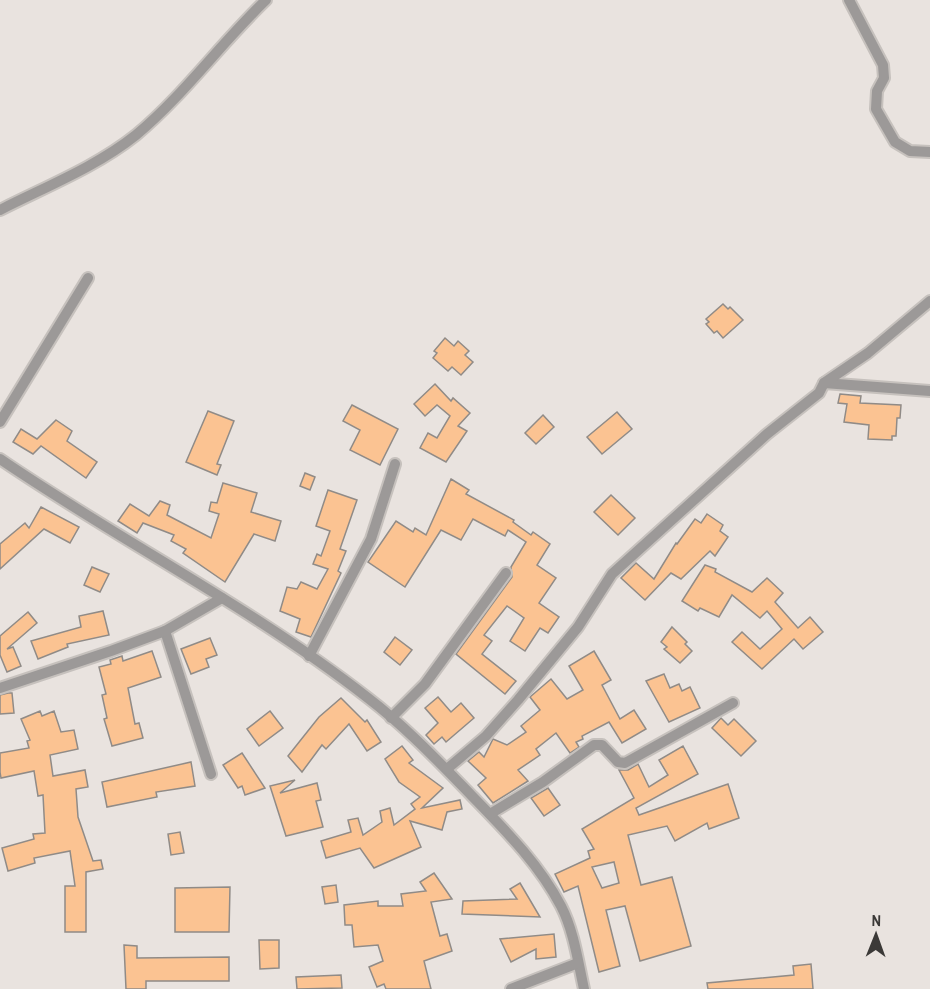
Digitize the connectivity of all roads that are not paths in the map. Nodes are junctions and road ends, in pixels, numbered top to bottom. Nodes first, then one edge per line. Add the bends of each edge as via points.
1 (265, 0) edge
2 (849, 0) edge
3 (930, 152) edge
4 (0, 210) edge
5 (88, 278) dead end
6 (930, 301) edge
7 (824, 383) junction
8 (930, 391) edge
9 (0, 422) edge
10 (0, 459) edge
11 (395, 464) dead end
12 (506, 573) dead end
13 (222, 598) junction
14 (165, 631) junction
15 (309, 657) junction
16 (0, 687) edge
17 (733, 703) dead end
18 (391, 718) junction
19 (447, 770) junction
20 (211, 774) dead end
21 (490, 814) junction
22 (578, 963) junction
23 (511, 989) edge
24 (584, 989) edge

1 - 4 street via 136,135 87,167
2 - 3 street via 883,64 884,78 877,91 876,109 895,142 910,151
5 - 9 street
6 - 7 street via 868,353
7 - 8 street
7 - 19 street via 819,393 767,434 612,574 578,627 518,700 486,736
10 - 13 street via 63,502
11 - 15 street via 371,539
12 - 18 street via 425,684
13 - 14 street
13 - 15 street
14 - 16 street
14 - 20 street
15 - 18 street
17 - 21 street via 625,763 618,762 602,745 594,745
18 - 19 street
19 - 21 street
21 - 22 street via 534,863 562,908
22 - 23 street
22 - 24 street

